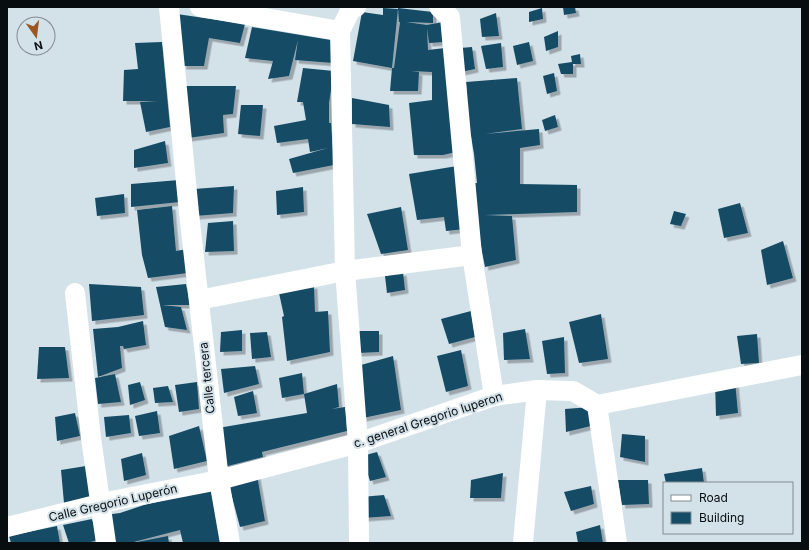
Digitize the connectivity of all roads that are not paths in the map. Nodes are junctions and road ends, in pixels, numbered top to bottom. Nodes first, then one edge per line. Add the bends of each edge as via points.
1 (169, 7) edge
2 (200, 7) edge
3 (356, 7) edge
4 (439, 7) edge
5 (340, 31) junction
6 (472, 255) junction
7 (345, 271) junction
8 (75, 293) dead end
9 (199, 300) junction
10 (802, 365) edge
11 (536, 390) junction
12 (494, 396) junction
13 (597, 405) junction
14 (358, 443) junction
15 (219, 480) junction
16 (100, 506) junction
17 (7, 527) edge
18 (106, 543) edge
19 (230, 543) edge
20 (359, 543) edge
21 (523, 543) edge
22 (617, 543) edge

1 - 9 street, Calle tercera
2 - 5 street
3 - 5 street via 351,9
4 - 6 street via 450,17
5 - 7 street
6 - 7 street
6 - 12 street
7 - 9 street
7 - 14 street
8 - 16 street
9 - 15 street, Calle tercera
10 - 13 street
11 - 12 street, c. general Gregorio luperon
11 - 13 street, c. general Gregorio luperon via 573,390
11 - 21 street
12 - 14 street, c. general Gregorio luperon
13 - 22 street
14 - 15 street, c. general Gregorio luperon
14 - 20 street
15 - 16 street, Calle Gregorio Luperón via 116,500
15 - 19 street, Calle tercera
16 - 17 street, Calle Gregorio Luperón
16 - 18 street

